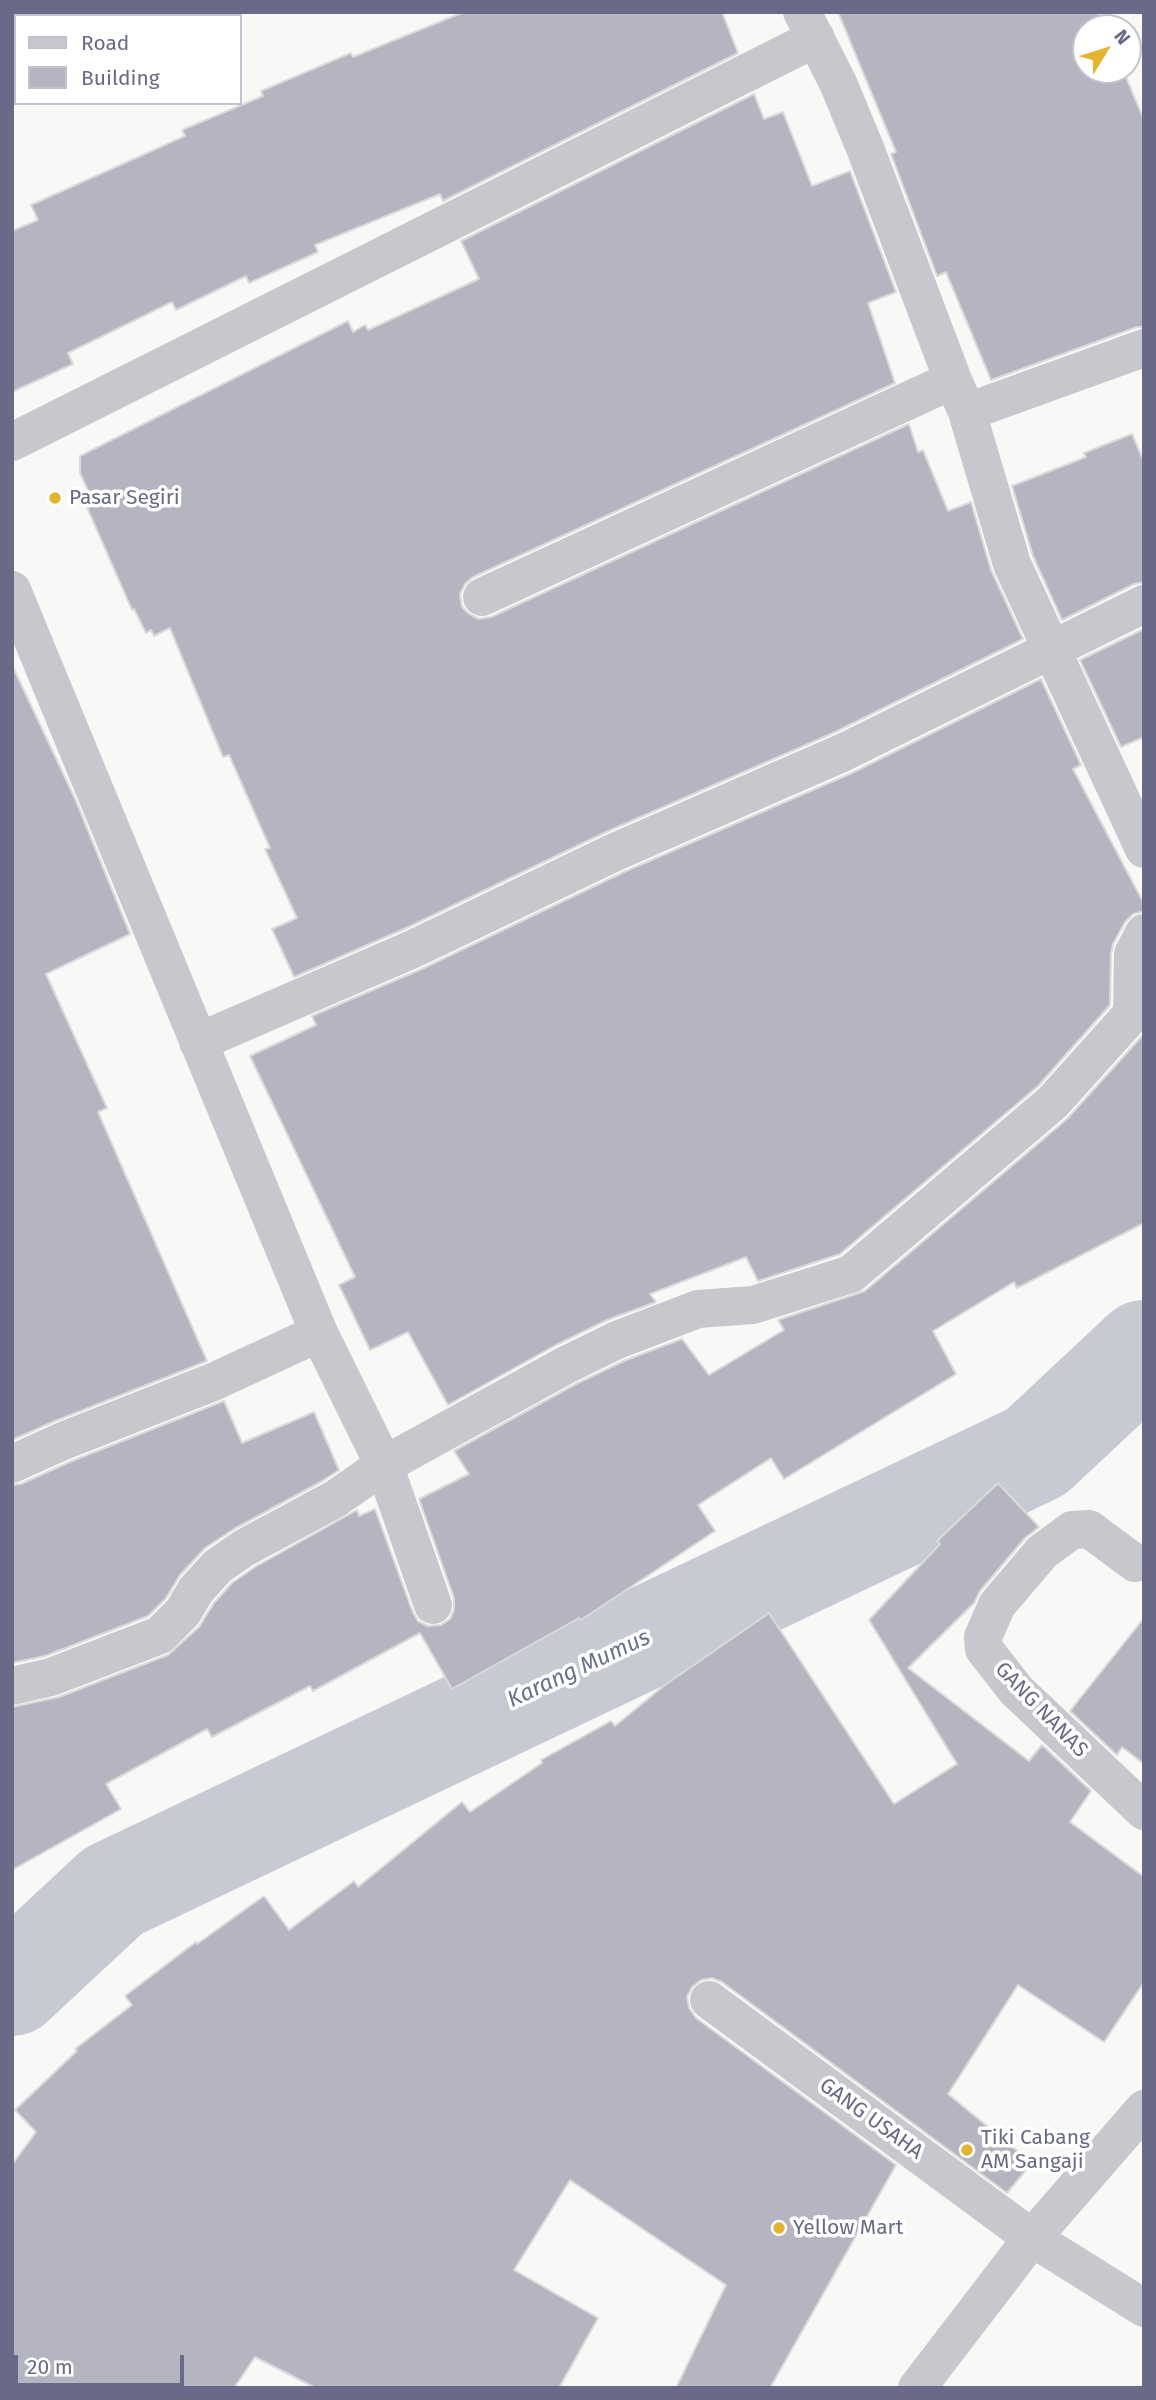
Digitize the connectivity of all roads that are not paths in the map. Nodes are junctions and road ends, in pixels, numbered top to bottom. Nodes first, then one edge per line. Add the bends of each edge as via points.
1 (809, 25) edge
2 (1144, 348) edge
3 (960, 396) junction
4 (12, 442) edge
5 (12, 590) edge
6 (482, 597) dead end
7 (1144, 604) edge
8 (1052, 652) junction
9 (1144, 849) edge
10 (1144, 933) edge
11 (198, 1042) junction
12 (319, 1333) junction
13 (12, 1464) edge
14 (384, 1465) junction
15 (1135, 1563) dead end
16 (433, 1605) dead end
17 (12, 1686) edge
18 (1144, 1811) edge
19 (709, 2000) dead end
20 (1144, 2109) edge
21 (1032, 2238) junction
22 (1144, 2308) edge
23 (917, 2388) edge

1 - 3 street via 865,148
1 - 4 street
2 - 3 street
3 - 6 street
3 - 8 street via 1013,564
5 - 11 street
7 - 8 street
8 - 9 street
8 - 11 street via 413,949
10 - 14 street via 1133,954 1132,1014 1053,1102 851,1274 753,1305 698,1309 617,1340
11 - 12 street
12 - 13 street
12 - 14 street
14 - 16 street
14 - 17 street via 335,1499 218,1566 160,1634 51,1677
15 - 18 street, GANG NANAS via 1089,1529 1072,1530 1042,1552 997,1605 983,1637 984,1649 1016,1690
19 - 21 street, GANG USAHA
20 - 21 street
21 - 22 street, GANG USAHA
21 - 23 street

